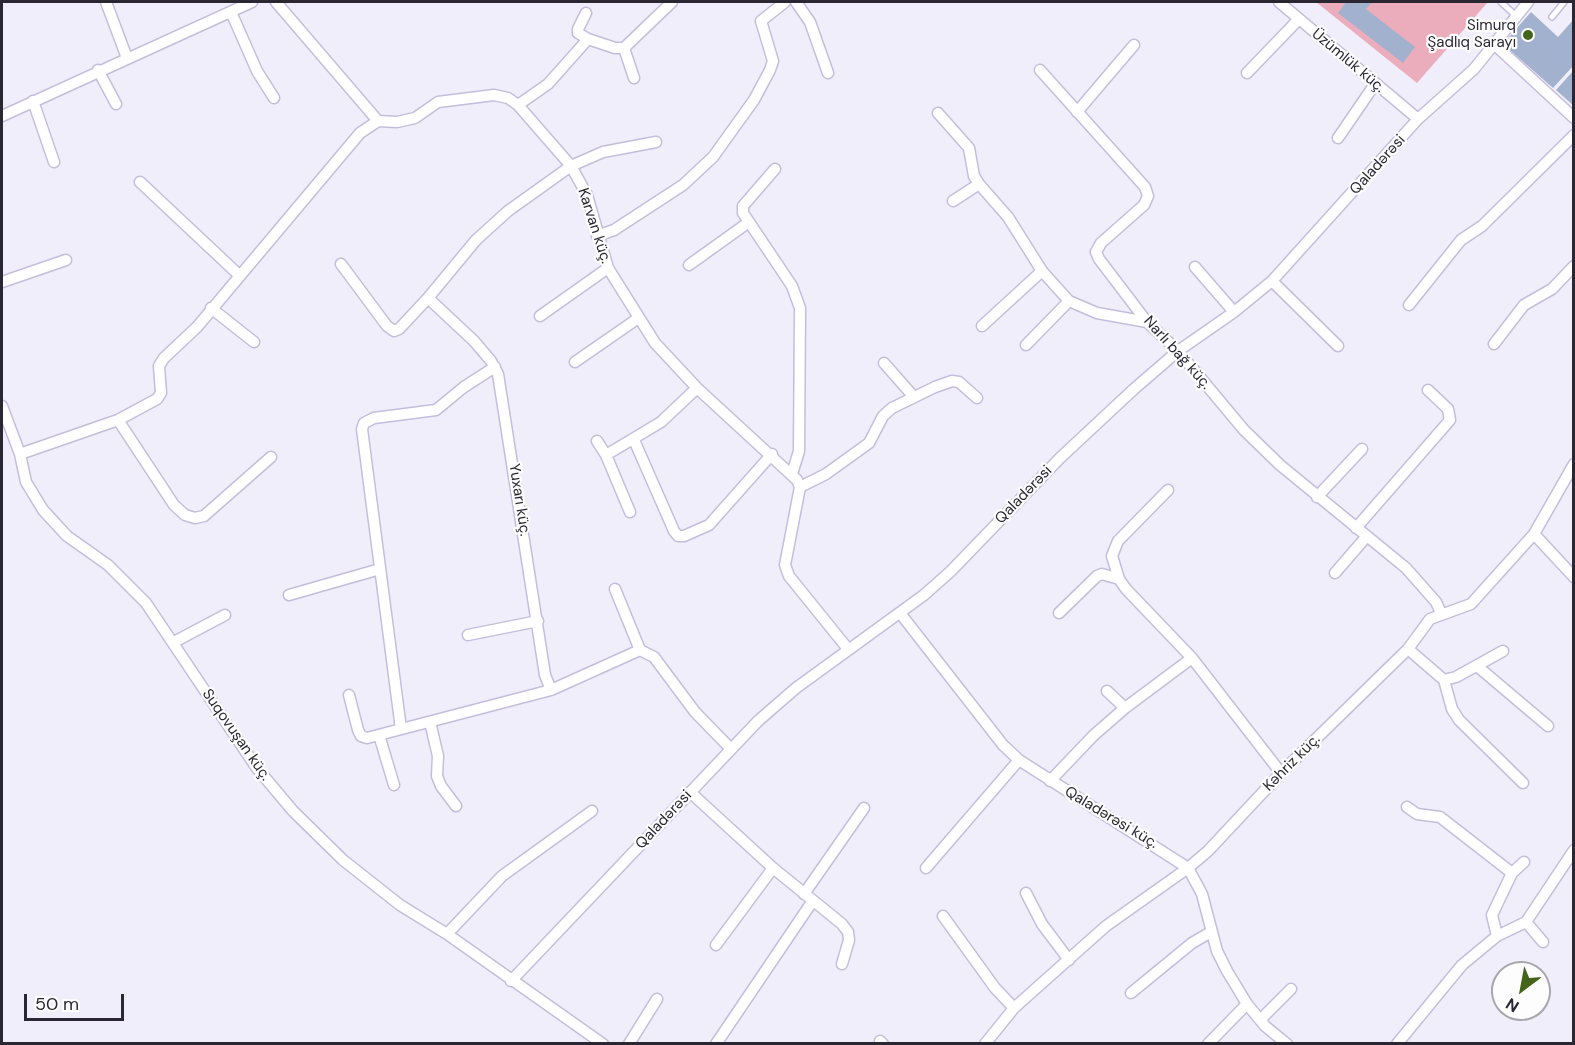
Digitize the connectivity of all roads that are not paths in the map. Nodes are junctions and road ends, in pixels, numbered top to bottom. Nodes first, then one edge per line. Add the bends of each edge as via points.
1 (106, 2) edge
2 (252, 2) edge
3 (276, 2) edge
4 (672, 2) edge
5 (785, 2) edge
6 (796, 2) edge
7 (1280, 2) edge
8 (1501, 2) edge
9 (1528, 2) edge
10 (1564, 2) edge
11 (231, 12) junction
12 (586, 13) dead end
13 (1516, 16) junction
14 (1552, 16) dead end
15 (1299, 20) junction
16 (588, 39) junction
17 (1494, 44) junction
18 (1134, 45) dead end
19 (624, 48) junction
20 (127, 58) junction
21 (98, 70) junction
22 (1040, 70) dead end
23 (828, 73) dead end
24 (1247, 73) dead end
25 (634, 78) dead end
26 (1376, 84) junction
27 (274, 98) dead end
28 (33, 101) junction
29 (116, 104) dead end
30 (518, 105) junction
31 (1077, 112) junction
32 (938, 113) dead end
33 (2, 116) edge
34 (1574, 118) edge
35 (1419, 119) junction
36 (378, 121) junction
37 (1574, 135) edge
38 (1338, 138) dead end
39 (656, 142) dead end
40 (54, 162) dead end
41 (571, 166) junction
42 (775, 169) dead end
43 (140, 182) dead end
44 (979, 184) junction
45 (953, 201) dead end
46 (749, 222) junction
47 (597, 236) junction
48 (66, 260) dead end
49 (341, 264) dead end
50 (689, 265) dead end
51 (1574, 266) edge
52 (1195, 267) dead end
53 (608, 268) junction
54 (1042, 271) junction
55 (239, 275) junction
56 (1272, 281) junction
57 (2, 282) edge
58 (428, 298) junction
59 (1069, 301) junction
60 (1409, 305) dead end
61 (211, 308) junction
62 (1234, 312) junction
63 (540, 316) dead end
64 (637, 319) junction
65 (1147, 322) junction
66 (982, 326) dead end
67 (254, 342) dead end
68 (1494, 344) dead end
69 (1026, 345) dead end
70 (1338, 346) dead end
71 (1178, 351) junction
72 (575, 362) dead end
73 (884, 363) dead end
74 (495, 367) junction
75 (698, 388) junction
76 (1428, 390) dead end
77 (914, 397) junction
78 (977, 398) dead end
79 (2, 406) edge
80 (118, 420) junction
81 (634, 440) junction
82 (597, 441) dead end
83 (1362, 449) dead end
84 (20, 454) junction
85 (772, 454) junction
86 (606, 455) junction
87 (271, 458) dead end
88 (1574, 464) edge
89 (792, 474) junction
90 (800, 487) junction
91 (1168, 490) dead end
92 (1317, 497) junction
93 (630, 512) dead end
94 (1356, 528) junction
95 (1534, 534) junction
96 (1367, 536) junction
97 (380, 569) junction
98 (1335, 573) dead end
99 (1574, 577) edge
100 (1119, 579) junction
101 (615, 589) dead end
102 (289, 595) dead end
103 (900, 613) junction
104 (1059, 613) dead end
105 (1441, 613) junction
106 (225, 615) dead end
107 (538, 621) junction
108 (468, 634) dead end
109 (174, 642) junction
110 (848, 649) junction
111 (1408, 649) junction
112 (640, 650) junction
113 (1503, 651) dead end
114 (1192, 658) junction
115 (1477, 666) junction
116 (1444, 680) junction
117 (551, 690) junction
118 (1107, 690) dead end
119 (349, 695) dead end
120 (1125, 708) junction
121 (430, 722) junction
122 (1548, 726) dead end
123 (401, 729) junction
124 (379, 735) junction
125 (731, 749) junction
126 (1019, 760) junction
127 (1281, 773) junction
128 (1050, 781) junction
129 (1523, 783) dead end
130 (394, 784) dead end
131 (690, 792) junction
132 (456, 806) dead end
133 (1407, 807) dead end
134 (864, 808) dead end
135 (591, 811) dead end
136 (1574, 850) edge
137 (1524, 862) dead end
138 (773, 868) junction
139 (926, 868) dead end
140 (1188, 868) junction
141 (1512, 873) junction
142 (1026, 893) dead end
143 (808, 898) junction
144 (943, 916) dead end
145 (1526, 922) junction
146 (1211, 932) junction
147 (447, 934) junction
148 (1497, 936) junction
149 (1543, 942) dead end
150 (716, 945) dead end
151 (1069, 960) junction
152 (842, 964) dead end
153 (511, 981) junction
154 (1291, 989) dead end
155 (1131, 993) dead end
156 (657, 999) dead end
157 (1247, 1004) junction
158 (1014, 1008) junction
159 (1260, 1020) junction
160 (603, 1044) edge
161 (629, 1044) edge
162 (716, 1044) edge
163 (985, 1044) edge
164 (1208, 1044) edge
165 (1287, 1044) edge
166 (1397, 1044) edge

1 - 20 street
2 - 11 street
3 - 36 street
4 - 19 street
5 - 47 street via 761,21 773,61 770,70 754,100 713,157 683,185 614,230
6 - 23 street via 810,22
7 - 15 street, Üzümlük küç.
8 - 13 lane
9 - 13 street, Qaladərəsi
10 - 14 lane
11 - 20 street
11 - 27 street via 257,71
12 - 16 street via 578,33
13 - 17 street, Qaladərəsi
15 - 24 street
15 - 26 street, Üzümlük küç.
16 - 19 street
16 - 30 street via 548,84
17 - 34 street
17 - 35 street, Qaladərəsi via 1474,69
18 - 31 street
19 - 25 street
20 - 21 street
21 - 28 street
21 - 29 street
22 - 31 street, Narlı bağ küç.
26 - 35 street, Üzümlük küç.
26 - 38 street
28 - 33 street
28 - 40 street
30 - 36 street, Karvan küç. via 494,94 438,102 415,118
30 - 41 street, Karvan küç.
31 - 65 street, Narlı bağ küç. via 1145,187 1148,196 1144,205 1096,252
32 - 44 street via 969,148
35 - 56 street, Qaladərəsi
36 - 55 street via 360,133
37 - 60 street via 1482,226 1461,240
39 - 41 street via 603,152
41 - 47 street, Karvan küç. via 587,195
41 - 58 street via 508,211 476,240
42 - 46 street via 742,206
43 - 55 street
44 - 45 street
44 - 54 street via 1008,217
46 - 50 street
46 - 89 street via 792,286 800,308 799,451
47 - 53 street, Karvan küç.
48 - 57 street
49 - 58 street via 394,331
51 - 68 street via 1552,289 1524,305
52 - 62 street
53 - 63 street
53 - 64 street, Karvan küç.
54 - 59 street
54 - 66 street
55 - 61 street
56 - 62 street, Qaladərəsi
56 - 70 street
58 - 74 street, Yuxarı küç. via 474,341
59 - 65 street via 1097,313
59 - 69 street
61 - 67 street
61 - 80 street via 159,366 161,393 157,399
62 - 71 street, Qaladərəsi
64 - 72 street
64 - 75 street, Karvan küç.
65 - 71 street, Narlı bağ küç.
71 - 92 street, Narlı bağ küç. via 1244,430
71 - 103 street, Qaladərəsi via 1060,458 951,571
73 - 77 street
74 - 97 street via 436,410 374,418 364,423
74 - 107 street, Yuxarı küç.
75 - 81 street via 661,422
75 - 85 street, Karvan küç.
76 - 94 street via 1448,409 1450,420
77 - 78 street via 952,381 959,382
77 - 90 street via 884,416 869,443 826,474
79 - 84 street, Suqovuşan küç.
80 - 84 street
80 - 87 street via 174,505 195,518 204,516
81 - 85 street via 678,536 709,525
81 - 86 street
82 - 86 street
83 - 92 street
84 - 109 street, Suqovuşan küç. via 26,482 44,510 67,536 129,583
85 - 89 street, Karvan küç.
86 - 93 street
88 - 95 street, Kəhriz küç.
89 - 90 street, Karvan küç.
90 - 110 street via 785,565 789,576
91 - 100 street via 1113,548
92 - 94 street, Narlı bağ küç.
94 - 96 street, Narlı bağ küç.
95 - 99 street
95 - 105 street, Kəhriz küç. via 1471,604
96 - 98 street
96 - 105 street, Narlı bağ küç. via 1406,568
97 - 102 street
97 - 123 street
100 - 104 street via 1097,576
100 - 114 street
101 - 112 street
103 - 110 street, Qaladərəsi
103 - 126 street, Qaladərəsi küç.
105 - 111 street, Kəhriz küç. via 1430,619
106 - 109 street
107 - 108 street
107 - 117 street, Yuxarı küç. via 545,675
109 - 147 street, Suqovuşan küç. via 256,767 293,811 351,867 400,905
110 - 125 street, Qaladərəsi via 796,688
111 - 116 street
111 - 127 street, Kəhriz küç.
112 - 117 street
112 - 125 street via 654,657 695,712
113 - 115 street
114 - 120 street
114 - 127 street
115 - 116 street
115 - 122 street
116 - 129 street via 1459,720
117 - 121 street
118 - 120 street
119 - 124 street via 361,736
120 - 128 street
121 - 123 street
121 - 132 street via 438,756 437,776
123 - 124 street
124 - 130 street
125 - 131 street, Qaladərəsi
126 - 128 street, Qaladərəsi küç.
126 - 139 street
127 - 140 street, Kəhriz küç. via 1219,841
128 - 140 street, Qaladərəsi küç.
131 - 138 street
131 - 153 street, Qaladərəsi
133 - 141 street via 1418,814 1440,817
134 - 143 street
135 - 147 street via 502,876
136 - 145 street
137 - 141 street
138 - 143 street
138 - 150 street
140 - 146 street, Qaladərəsi küç. via 1202,894
140 - 151 street, Kəhriz küç. via 1106,926
141 - 148 street via 1492,915
142 - 151 street via 1042,924
143 - 152 street via 848,933
143 - 162 street
144 - 158 street
145 - 148 street
145 - 149 street
146 - 155 street via 1191,943
146 - 157 street, Qaladərəsi küç. via 1227,971
147 - 153 street, Suqovuşan küç.
148 - 166 street via 1462,965
151 - 158 street, Kəhriz küç.
153 - 160 street, Suqovuşan küç.
154 - 159 street
156 - 161 street
157 - 159 street, Qaladərəsi küç.
157 - 164 street
158 - 163 street, Kəhriz küç.
159 - 165 street, Qaladərəsi küç.

